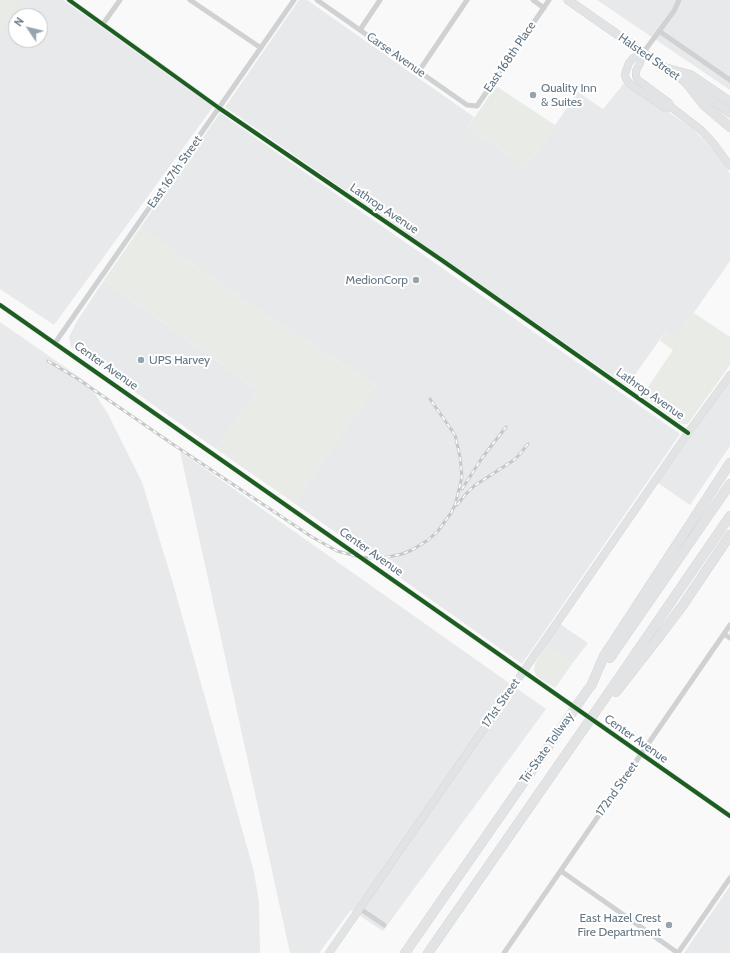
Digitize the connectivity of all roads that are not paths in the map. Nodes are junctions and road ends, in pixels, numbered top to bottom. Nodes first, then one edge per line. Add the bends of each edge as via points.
1 (69, 0) edge
2 (120, 0) edge
3 (190, 0) edge
4 (294, 0) edge
5 (317, 0) edge
6 (380, 0) edge
7 (467, 0) edge
8 (533, 0) edge
9 (549, 0) edge
10 (568, 0) edge
11 (679, 0) edge
12 (544, 8) junction
13 (103, 24) junction
14 (360, 30) junction
15 (659, 31) junction
16 (261, 48) junction
17 (644, 53) junction
18 (668, 70) junction
19 (420, 71) junction
20 (730, 80) edge
21 (686, 82) junction
22 (730, 102) edge
23 (477, 106) joint
24 (219, 108) junction
25 (730, 113) edge
26 (730, 127) edge
27 (730, 166) edge
28 (0, 305) edge
29 (55, 343) junction
30 (730, 375) edge
31 (688, 433) junction
32 (730, 463) edge
33 (730, 484) edge
34 (730, 516) edge
35 (730, 535) edge
36 (730, 625) edge
37 (724, 634) junction
38 (730, 638) edge
39 (523, 671) junction
40 (590, 687) junction
41 (607, 699) junction
42 (641, 755) junction
43 (730, 816) edge
44 (561, 871) junction
45 (730, 878) edge
46 (359, 908) junction
47 (384, 925) dead end
48 (329, 953) edge
49 (406, 953) edge
50 (428, 953) edge
51 (504, 953) edge
52 (678, 953) edge

1 - 13 street, Lathrop Avenue
2 - 13 street
3 - 16 street
4 - 16 street, East 167th Street
5 - 14 street, Carse Avenue
6 - 14 street
7 - 19 street
8 - 12 street
9 - 12 street, East 168th Place
10 - 17 main road, Halsted Street
11 - 15 street
12 - 23 street, East 168th Place
13 - 24 street, Lathrop Avenue
14 - 19 street, Carse Avenue
15 - 17 street
15 - 20 street
16 - 24 street, East 167th Street
17 - 18 main road, Halsted Street
17 - 27 street via 636,69 636,76 708,137
18 - 21 main road, Halsted Street
18 - 22 highway via 690,75
19 - 23 street, Carse Avenue via 467,105
21 - 25 main road, Halsted Street
21 - 26 highway via 704,105
24 - 29 street, East 167th Street
24 - 31 street, Lathrop Avenue
28 - 29 street, Center Avenue
29 - 39 street, Center Avenue
30 - 31 street, 171st Street
31 - 39 street, 171st Street
32 - 40 highway via 604,656
33 - 40 highway, Tri-State Tollway
34 - 41 highway, Tri-State Tollway
35 - 41 highway via 659,638
36 - 37 street, 172nd Street
37 - 38 street
37 - 42 street, 172nd Street
39 - 42 street, Center Avenue
39 - 46 street, 171st Street
40 - 49 highway, Tri-State Tollway, bridge
41 - 50 highway, Tri-State Tollway, bridge via 579,735
42 - 43 street, Center Avenue
42 - 44 street, 172nd Street
44 - 51 street, 172nd Street
44 - 52 street
45 - 52 street
46 - 47 street
46 - 48 street, 171st Street

